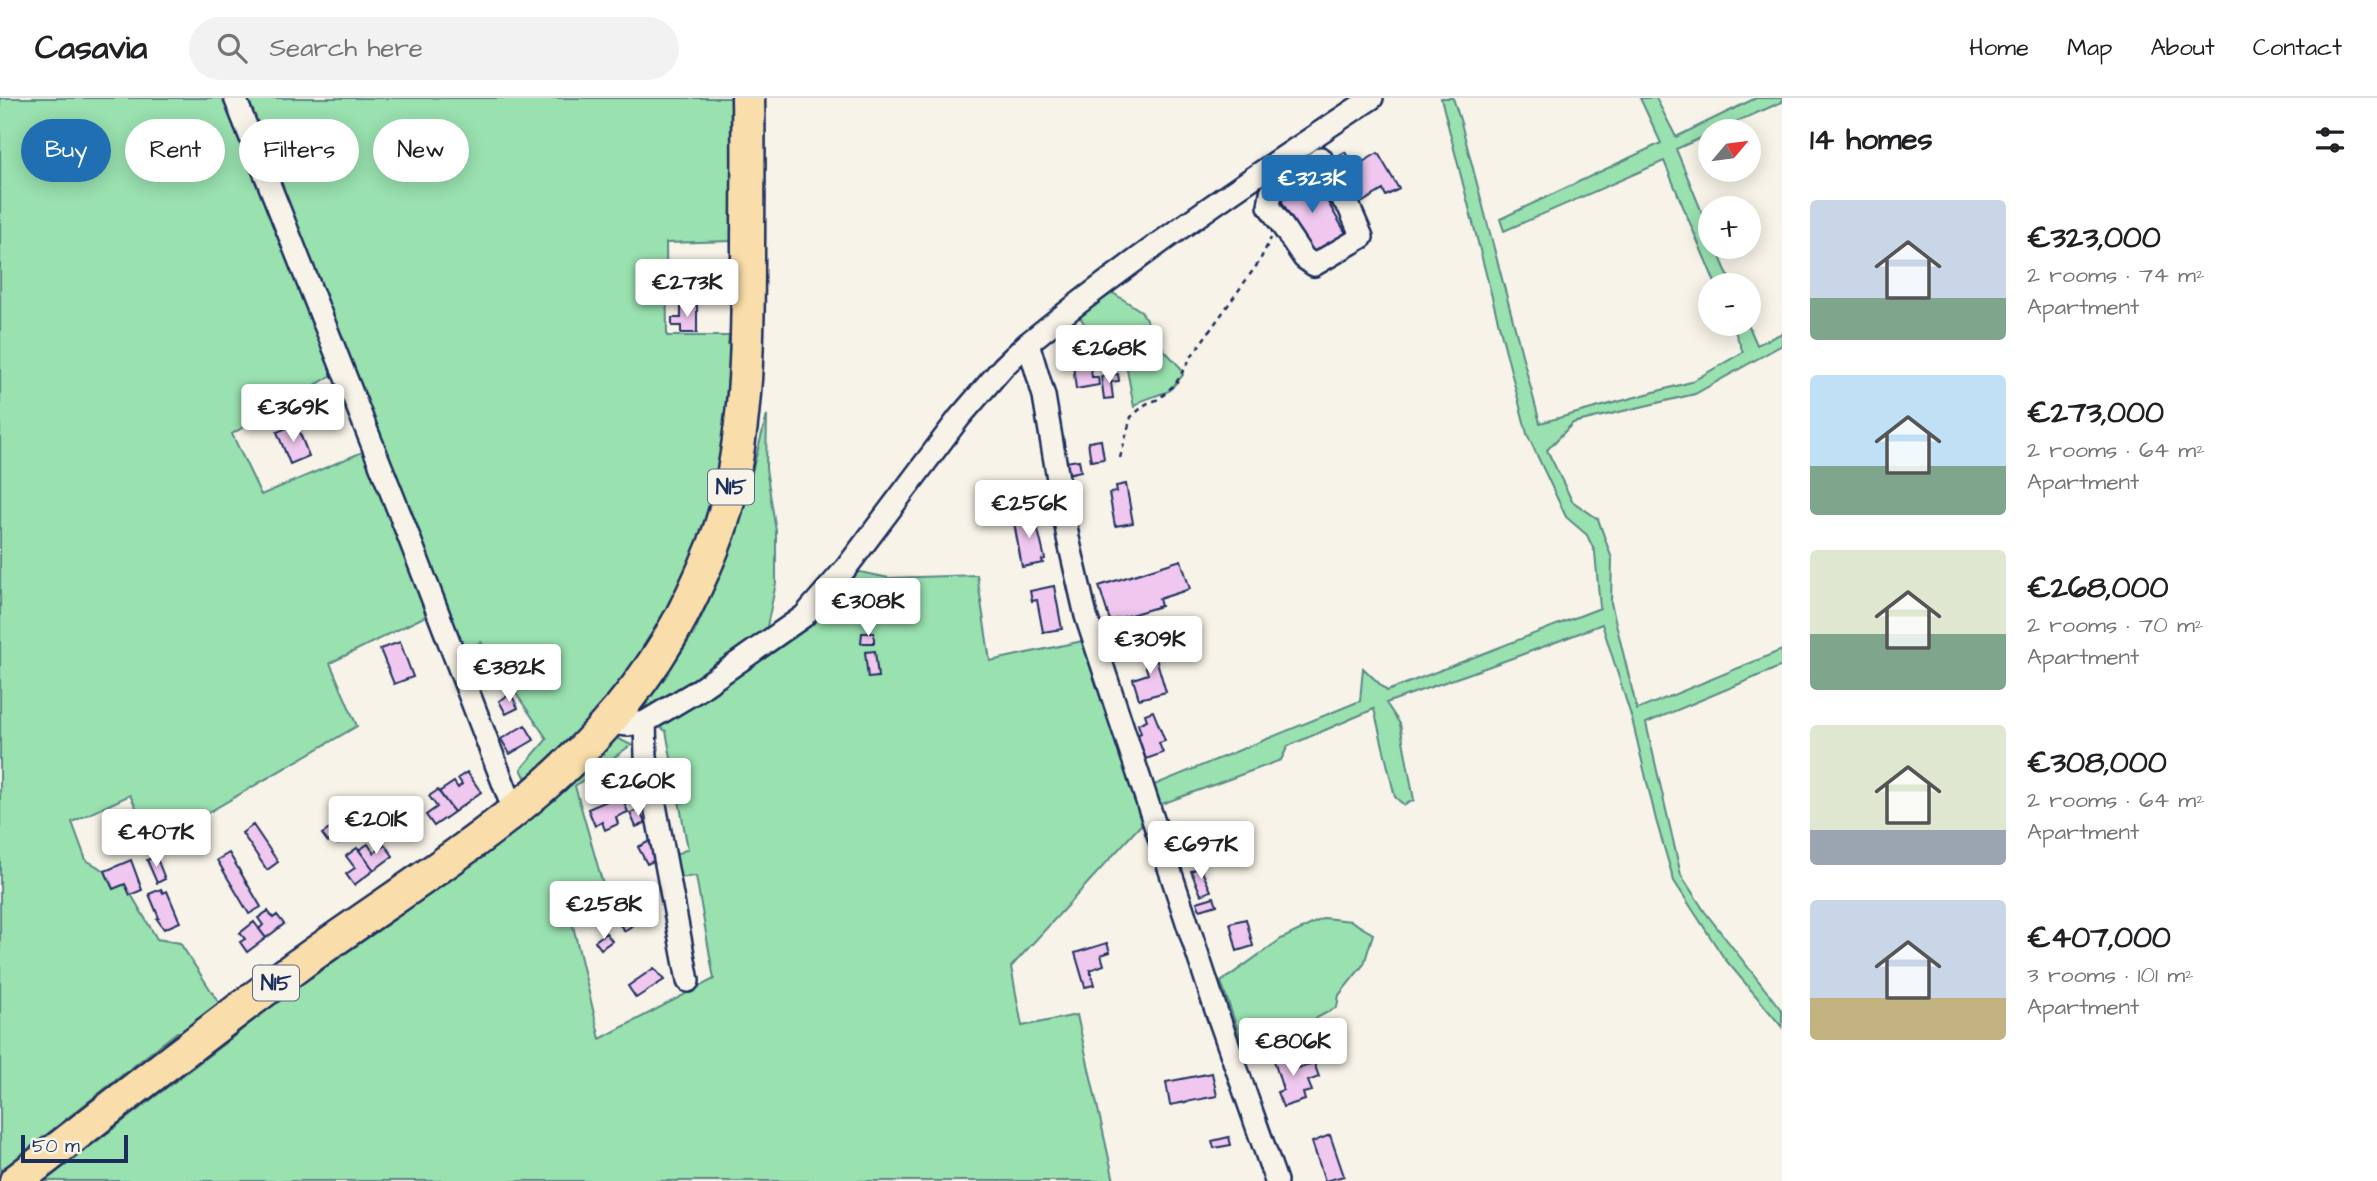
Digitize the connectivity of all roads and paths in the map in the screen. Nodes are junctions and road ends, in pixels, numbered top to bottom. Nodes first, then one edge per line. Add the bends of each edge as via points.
1 (235, 98) edge
2 (748, 98) edge
3 (1372, 98) edge
4 (1286, 155) junction
5 (1315, 167) junction
6 (1281, 223) junction
7 (1028, 343) junction
8 (1120, 458) dead end
9 (645, 722) junction
10 (609, 723) junction
11 (514, 811) junction
12 (688, 981) dead end
13 (16, 1181) edge
14 (1276, 1181) edge

1 - 11 street
2 - 10 highway, N15 via 747,359 743,421 728,503 706,566 678,625 647,676
3 - 4 street
4 - 5 street
4 - 7 street via 1181,227
5 - 6 street via 1271,193 1269,205
5 - 6 street via 1349,207 1362,237 1314,265 1304,258
6 - 8 path via 1273,228 1259,262 1176,383 1130,417
7 - 9 street via 959,418 830,589 804,615
7 - 14 street via 1044,396 1086,616
9 - 10 street
9 - 12 street via 646,757
10 - 11 highway, N15
11 - 13 highway, N15 via 298,965

